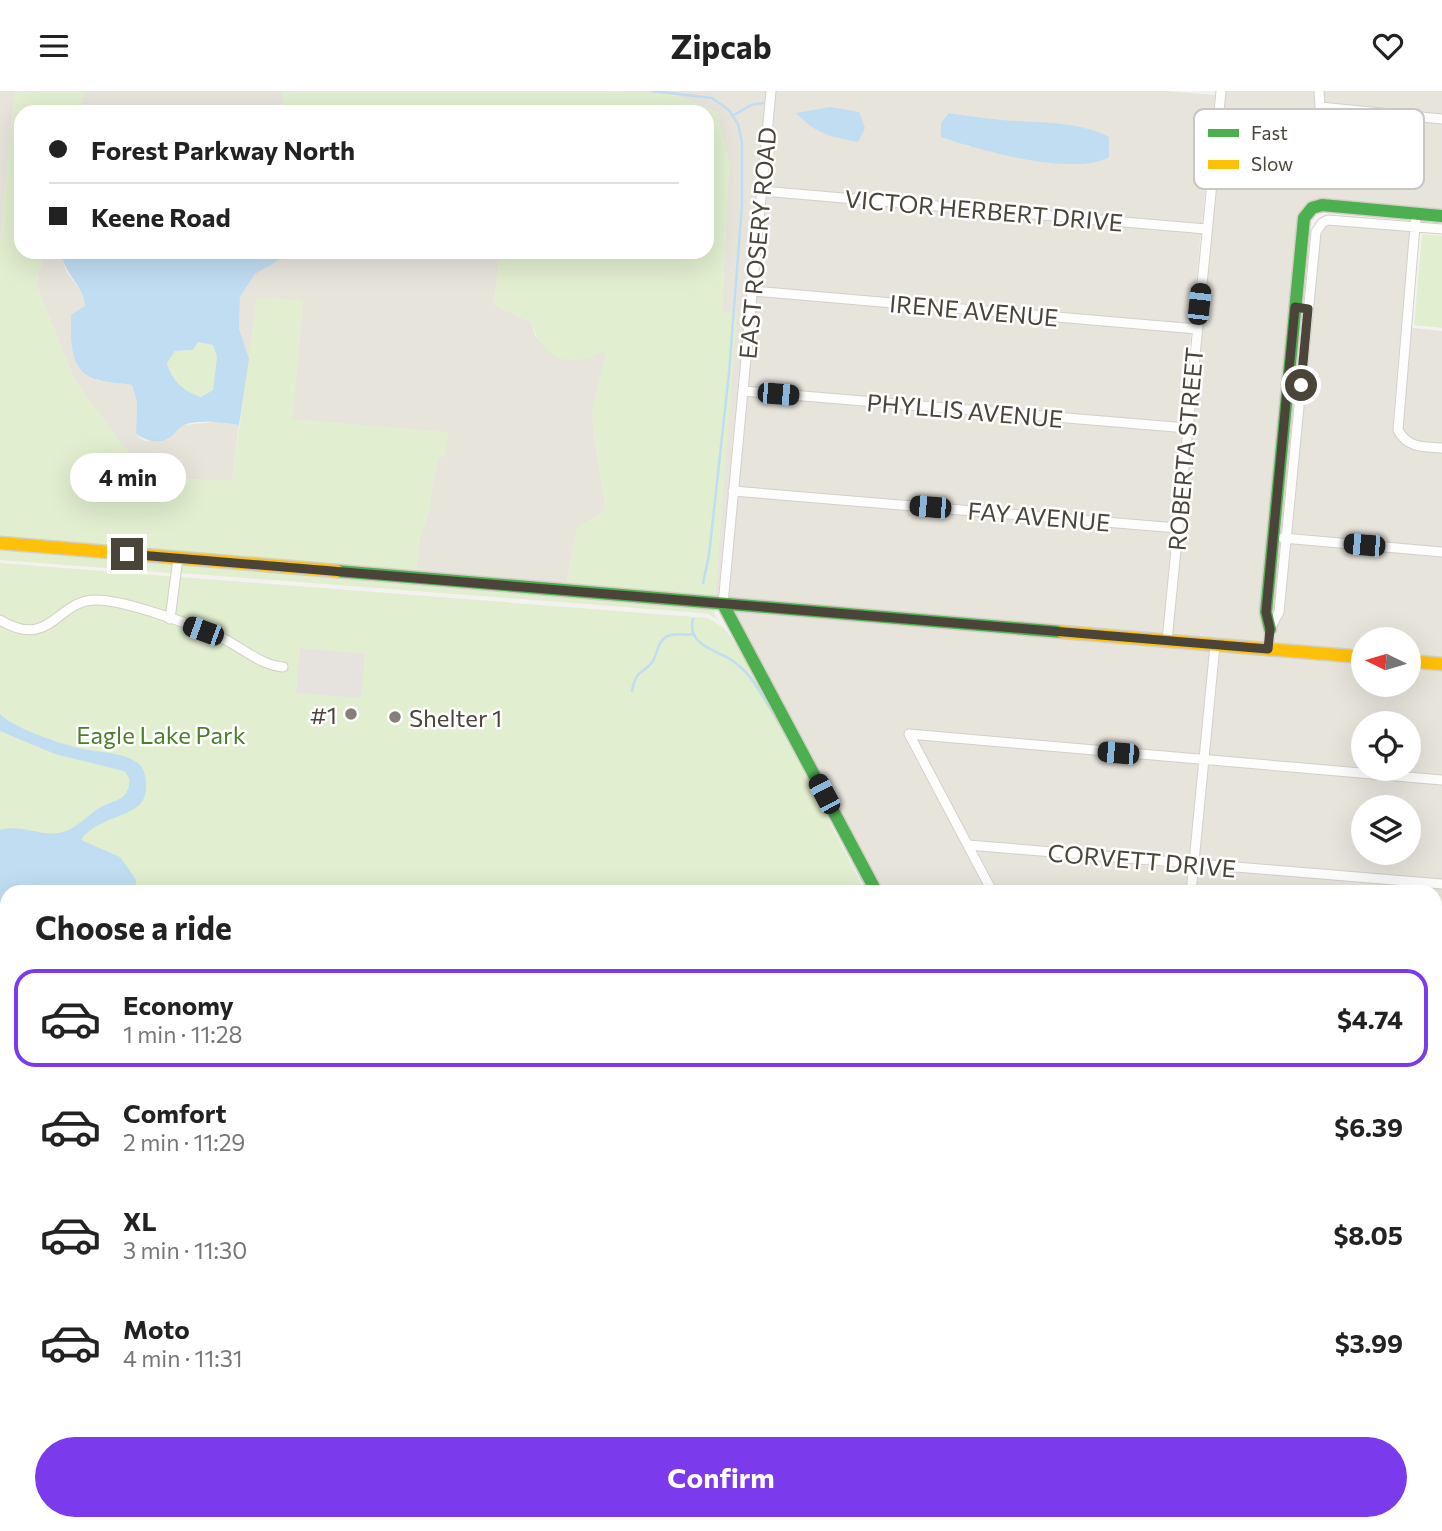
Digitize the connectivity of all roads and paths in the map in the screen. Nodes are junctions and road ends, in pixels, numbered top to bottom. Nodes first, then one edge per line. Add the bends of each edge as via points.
1 (771, 91) edge
2 (1214, 91) edge
3 (1221, 91) edge
4 (1319, 91) edge
5 (1219, 109) edge
6 (1329, 109) edge
7 (1424, 118) edge
8 (1442, 120) edge
9 (1210, 189) edge
10 (761, 191) junction
11 (1442, 216) edge
12 (1416, 220) junction
13 (1206, 229) junction
14 (1442, 229) edge
15 (752, 291) junction
16 (1302, 308) junction
17 (1196, 329) junction
18 (743, 391) junction
19 (1187, 428) junction
20 (1442, 448) edge
21 (733, 491) junction
22 (1177, 528) junction
23 (1273, 537) junction
24 (1287, 538) junction
25 (0, 543) edge
26 (1442, 552) edge
27 (178, 558) junction
28 (723, 604) junction
29 (170, 619) junction
30 (0, 620) edge
31 (1270, 629) junction
32 (1167, 641) junction
33 (1215, 645) junction
34 (1268, 649) junction
35 (1351, 656) edge
36 (1421, 662) edge
37 (1442, 664) edge
38 (283, 667) dead end
39 (1203, 761) junction
40 (1442, 780) edge
41 (968, 845) junction
42 (1194, 865) junction
43 (1442, 884) edge
44 (873, 885) edge
45 (989, 885) edge
46 (1192, 885) edge

1 - 10 street, EAST ROSERY ROAD
2 - 3 street
3 - 5 street, ROBERTA STREET
4 - 6 street via 1320,107
7 - 8 street
9 - 13 street, ROBERTA STREET
10 - 13 street, VICTOR HERBERT DRIVE
10 - 15 street, EAST ROSERY ROAD
11 - 12 main road
12 - 14 street
12 - 16 street via 1322,223 1314,240
12 - 16 main road via 1322,205 1312,208 1302,229
12 - 20 street via 1398,430 1409,444
13 - 17 street, ROBERTA STREET
15 - 17 street, IRENE AVENUE
15 - 18 street, EAST ROSERY ROAD
16 - 23 main road
16 - 24 street
17 - 19 street, ROBERTA STREET
18 - 19 street, PHYLLIS AVENUE
18 - 21 street, EAST ROSERY ROAD
19 - 22 street, ROBERTA STREET
21 - 22 street, FAY AVENUE
21 - 28 street, EAST ROSERY ROAD
22 - 32 street, ROBERTA STREET
23 - 24 street
23 - 31 main road via 1266,612
24 - 26 street
24 - 31 street via 1279,612
25 - 27 main road
27 - 28 main road
27 - 29 street
28 - 32 main road
28 - 44 main road
29 - 30 street via 97,600 78,604 37,629 13,628
29 - 38 street via 222,638 270,666
31 - 34 street
32 - 33 main road
33 - 34 main road
33 - 39 street
34 - 35 main road
36 - 37 main road
39 - 40 street
39 - 41 street via 909,734
39 - 42 street
41 - 42 street, CORVETT DRIVE
41 - 45 street
42 - 43 street, CORVETT DRIVE
42 - 46 street

